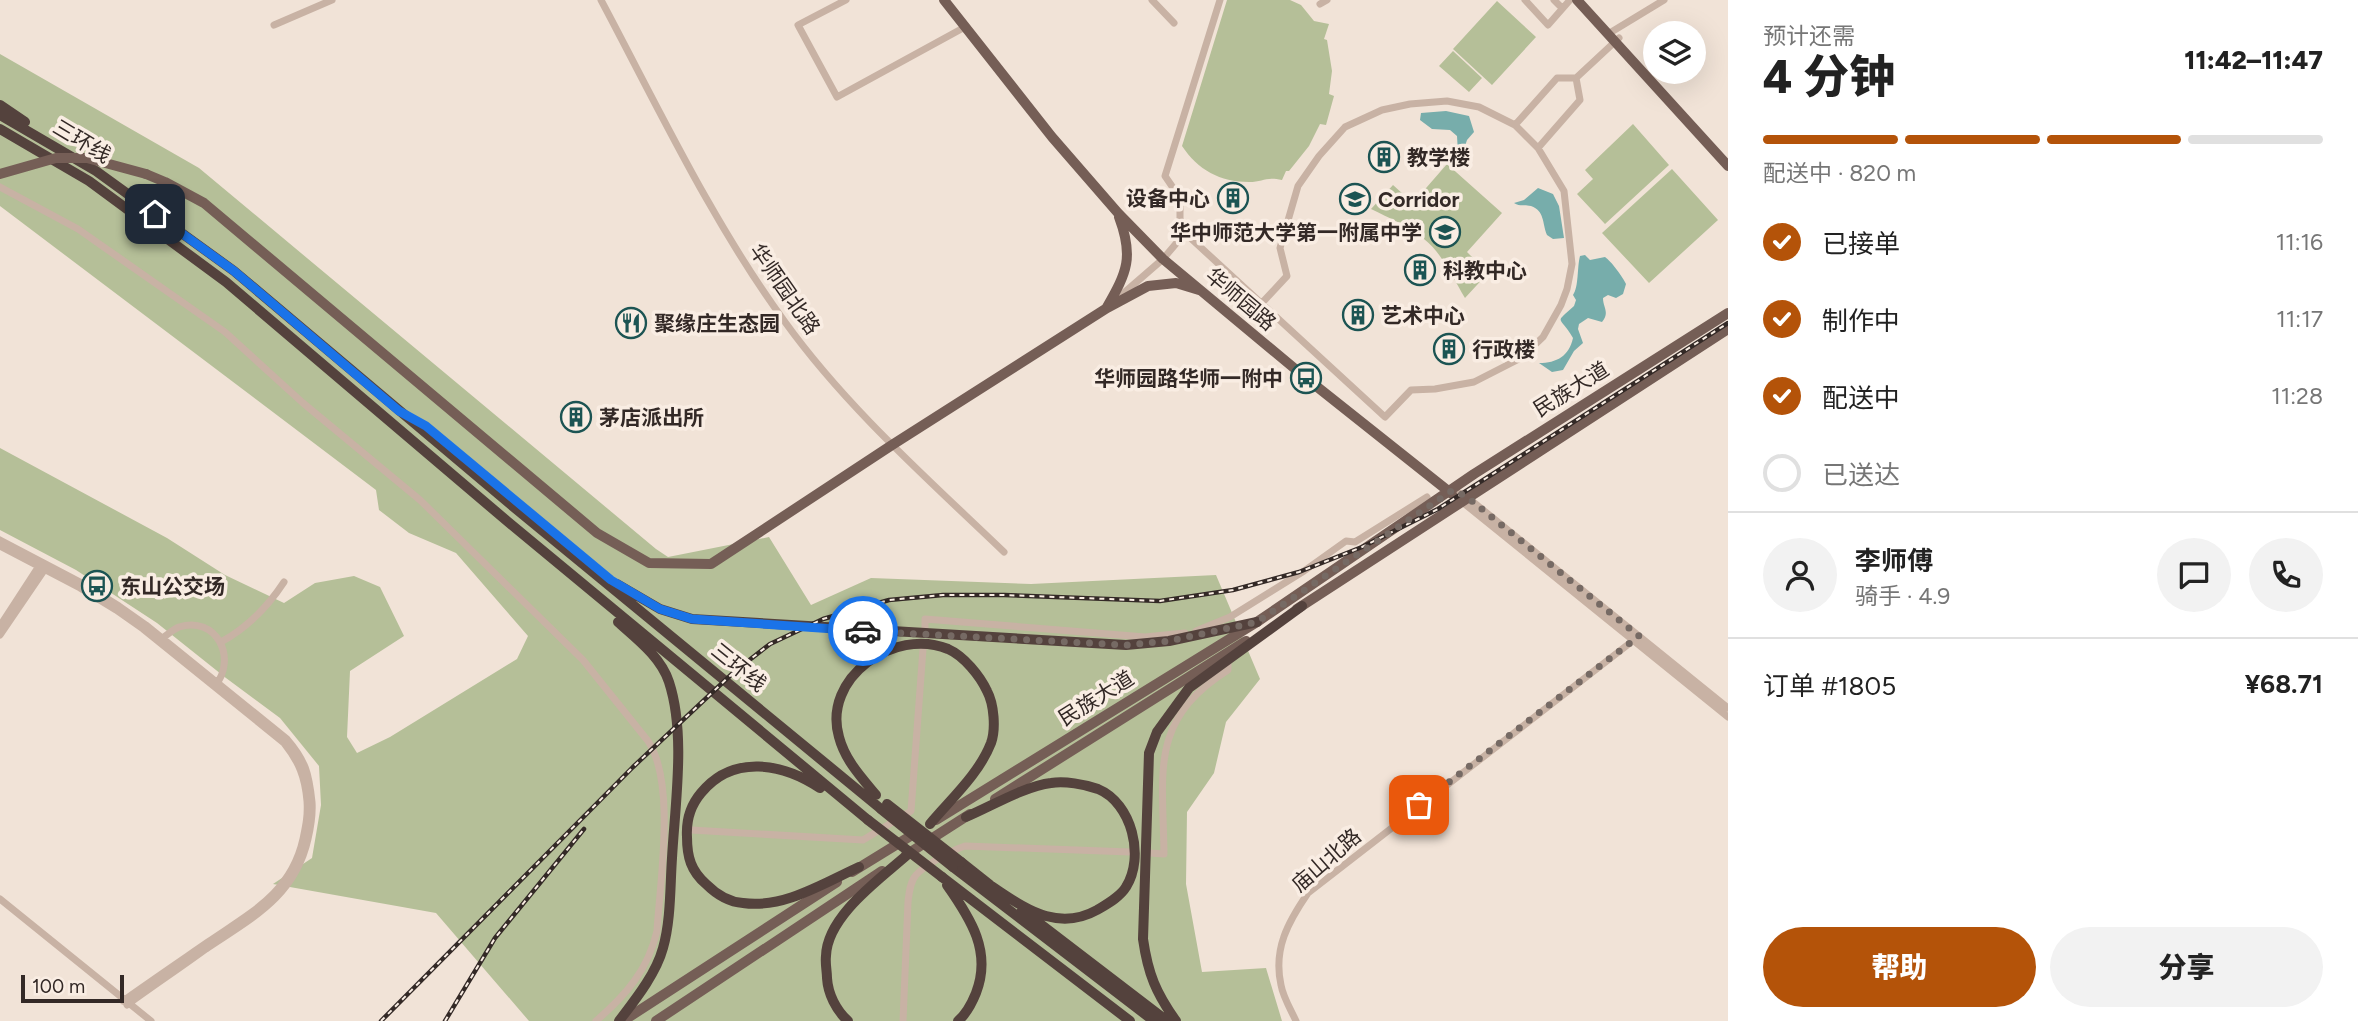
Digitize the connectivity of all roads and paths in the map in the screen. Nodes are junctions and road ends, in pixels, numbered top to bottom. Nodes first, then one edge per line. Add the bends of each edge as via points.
1 (332, 0) edge
2 (601, 0) edge
3 (846, 0) edge
4 (944, 0) edge
5 (1152, 0) edge
6 (1220, 0) edge
7 (1525, 0) edge
8 (1554, 0) edge
9 (1570, 0) edge
10 (1577, 0) edge
11 (1583, 0) edge
12 (1664, 0) edge
13 (1562, 9) junction
14 (1174, 23) dead end
15 (274, 25) dead end
16 (965, 27) junction
17 (1613, 36) junction
18 (1576, 78) junction
19 (0, 105) edge
20 (0, 115) edge
21 (1515, 125) junction
22 (0, 129) edge
23 (0, 138) edge
24 (1538, 148) junction
25 (1728, 158) edge
26 (1728, 166) edge
27 (0, 174) edge
28 (93, 176) junction
29 (0, 187) edge
30 (1118, 213) junction
31 (1185, 233) junction
32 (1163, 259) junction
33 (1199, 290) junction
34 (1261, 304) junction
35 (1107, 308) junction
36 (1728, 313) edge
37 (1728, 329) edge
38 (399, 411) junction
39 (892, 445) junction
40 (1451, 491) junction
41 (1427, 497) dead end
42 (1464, 499) junction
43 (507, 521) junction
44 (0, 540) edge
45 (0, 546) edge
46 (1004, 552) dead end
47 (43, 566) junction
48 (611, 580) junction
49 (284, 582) dead end
50 (1302, 606) junction
51 (1257, 622) junction
52 (0, 626) edge
53 (925, 628) dead end
54 (0, 635) edge
55 (1637, 639) junction
56 (161, 640) junction
57 (221, 642) junction
58 (923, 649) dead end
59 (1228, 660) junction
60 (216, 685) junction
61 (1728, 708) edge
62 (1728, 718) edge
63 (876, 795) junction
64 (884, 806) junction
65 (966, 817) junction
66 (868, 820) junction
67 (930, 824) junction
68 (691, 830) dead end
69 (1130, 852) dead end
70 (1150, 853) dead end
71 (906, 855) junction
72 (957, 865) junction
73 (859, 867) junction
74 (942, 877) junction
75 (985, 882) junction
76 (0, 901) edge
77 (126, 1002) junction
78 (148, 1021) edge
79 (596, 1021) edge
80 (621, 1021) edge
81 (656, 1021) edge
82 (848, 1021) edge
83 (903, 1021) edge
84 (958, 1021) edge
85 (1130, 1021) edge
86 (1154, 1021) edge
87 (1167, 1021) edge
88 (1176, 1021) edge
89 (1296, 1021) edge

1 - 15 street
2 - 39 street, 华师园北路 via 748,270 822,369
3 - 16 street via 798,25 837,97
4 - 16 main road, 华师园路
5 - 14 street
6 - 31 street via 1165,176 1180,198
7 - 13 street via 1548,25
8 - 13 street
9 - 13 street
10 - 17 main road
11 - 17 main road
12 - 17 street
16 - 30 main road, 华师园路
17 - 18 street
17 - 25 main road
17 - 26 main road
18 - 21 street via 1557,79
18 - 24 street via 1580,100
19 - 28 highway
20 - 28 highway, 三环线
21 - 24 street
21 - 34 street via 1479,107 1447,101 1382,110 1345,127 1298,186 1280,248 1287,275
22 - 28 highway, 三环线
23 - 28 highway
24 - 34 street via 1564,191 1572,264 1551,325 1521,358 1474,382 1411,390 1385,417
27 - 39 main road, bridge via 56,158 87,158 165,181 204,203 597,533 649,563 711,564
28 - 38 highway, 三环线 via 234,271
28 - 43 highway, 三环线 via 226,282
29 - 79 street via 78,229 225,332 420,500 583,660 648,741 664,793 657,931 644,968 631,988
30 - 32 main road, 华师园路
30 - 35 main road via 1129,241 1125,276
31 - 32 street
31 - 34 street
32 - 33 main road, 华师园路
32 - 35 street
33 - 35 main road via 1176,284 1148,286
33 - 40 main road, 华师园路
35 - 39 main road
36 - 40 main road, 民族大道
37 - 42 main road, 民族大道
38 - 48 highway via 426,426
38 - 64 highway, 三环线
39 - 46 street, 华师园北路
40 - 42 main road, 华师园路
40 - 51 main road, 民族大道
41 - 53 street via 1355,542 1346,541 1230,617 1198,630 1145,637 925,619
42 - 50 main road, 民族大道
42 - 55 street
43 - 66 highway, 三环线
43 - 80 highway via 642,644 664,673 674,705 676,787 663,949
44 - 47 street
45 - 47 street
47 - 52 street
47 - 54 street
47 - 56 street
48 - 51 highway via 660,609 722,622 1126,645
48 - 63 highway
49 - 57 street via 255,619
50 - 59 highway
50 - 65 main road, 民族大道
51 - 67 main road, 民族大道
55 - 61 street
55 - 62 street
55 - 89 street, 庙山北路 via 1308,893 1291,918 1277,956 1281,987
56 - 57 street via 180,627 191,626 210,631
56 - 60 street
57 - 60 street via 225,659
58 - 68 street via 911,811 863,840
59 - 70 street via 1228,670 1191,698 1177,718 1163,769 1164,854
59 - 88 highway via 1189,688 1157,732 1149,753 1143,939 1157,994
60 - 77 street via 296,758 304,776 308,816 302,846 296,864 266,902
63 - 64 highway
63 - 67 highway via 853,768 838,735 837,708 843,691 871,657 900,646 948,649 984,683 990,697 992,741 978,766
64 - 72 highway, 三环线, bridge
65 - 71 main road, 民族大道
65 - 75 highway via 1049,783 1072,783 1100,790 1117,805 1132,829 1136,846 1126,889 1090,914 1070,920 1044,916
66 - 73 highway via 810,781 755,766 733,769 710,781 692,803 686,826 687,854 696,874 716,893 743,904 790,898
66 - 74 highway, 三环线, bridge
67 - 73 main road, 民族大道
69 - 83 street via 965,846 915,875 908,902
71 - 81 main road, 民族大道
71 - 82 highway via 852,904 835,926 825,953 828,989
72 - 75 highway
72 - 86 highway, 三环线
73 - 80 main road, 民族大道
74 - 84 highway via 968,915 983,958 973,1002
74 - 85 highway, 三环线
75 - 87 highway
76 - 77 street
77 - 78 street

